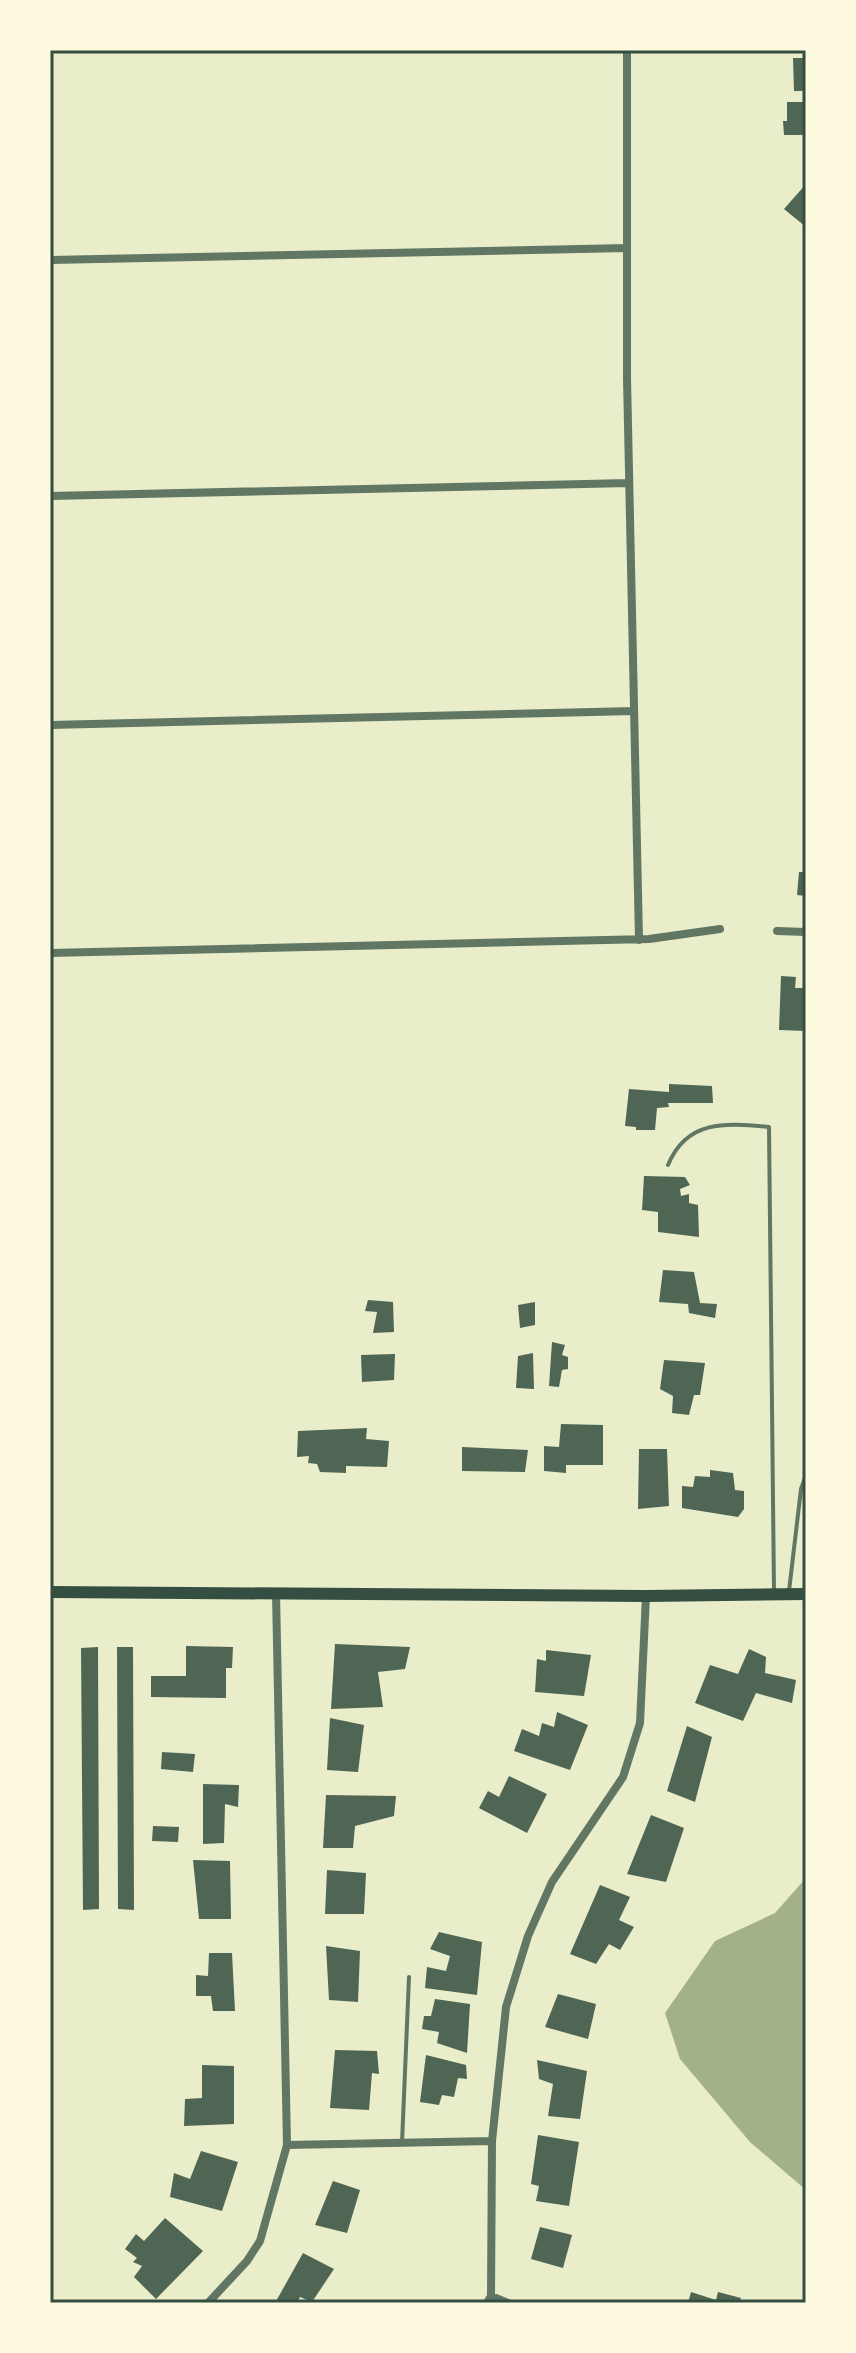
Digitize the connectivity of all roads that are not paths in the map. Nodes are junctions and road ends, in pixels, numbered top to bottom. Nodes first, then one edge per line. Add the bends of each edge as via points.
1 (627, 50) edge
2 (627, 248) junction
3 (50, 260) edge
4 (629, 483) junction
5 (50, 496) edge
6 (634, 711) junction
7 (50, 725) edge
8 (720, 929) dead end
9 (777, 931) dead end
10 (806, 932) edge
11 (639, 940) junction
12 (50, 953) edge
13 (668, 1165) dead end
14 (806, 1475) edge
15 (50, 1592) edge
16 (276, 1593) junction
17 (774, 1594) junction
18 (789, 1594) junction
19 (806, 1594) edge
20 (646, 1596) junction
21 (409, 1977) dead end
22 (492, 2141) junction
23 (402, 2143) junction
24 (287, 2145) junction
25 (489, 2300) edge
26 (208, 2303) edge
27 (508, 2303) edge

1 - 2 street
2 - 3 street
2 - 4 street
4 - 5 street
4 - 6 street
6 - 7 street
6 - 11 street
8 - 11 street
9 - 10 street
11 - 12 street
13 - 17 lane via 675,1148 710,1126 769,1127
14 - 18 lane
15 - 16 main road
16 - 20 main road
16 - 24 street
17 - 18 main road
17 - 20 main road
18 - 19 main road
20 - 22 street via 640,1723 623,1777 552,1882 528,1936 506,2007
21 - 23 lane
22 - 23 street
22 - 25 street
23 - 24 street
24 - 26 street via 260,2241
25 - 27 street

